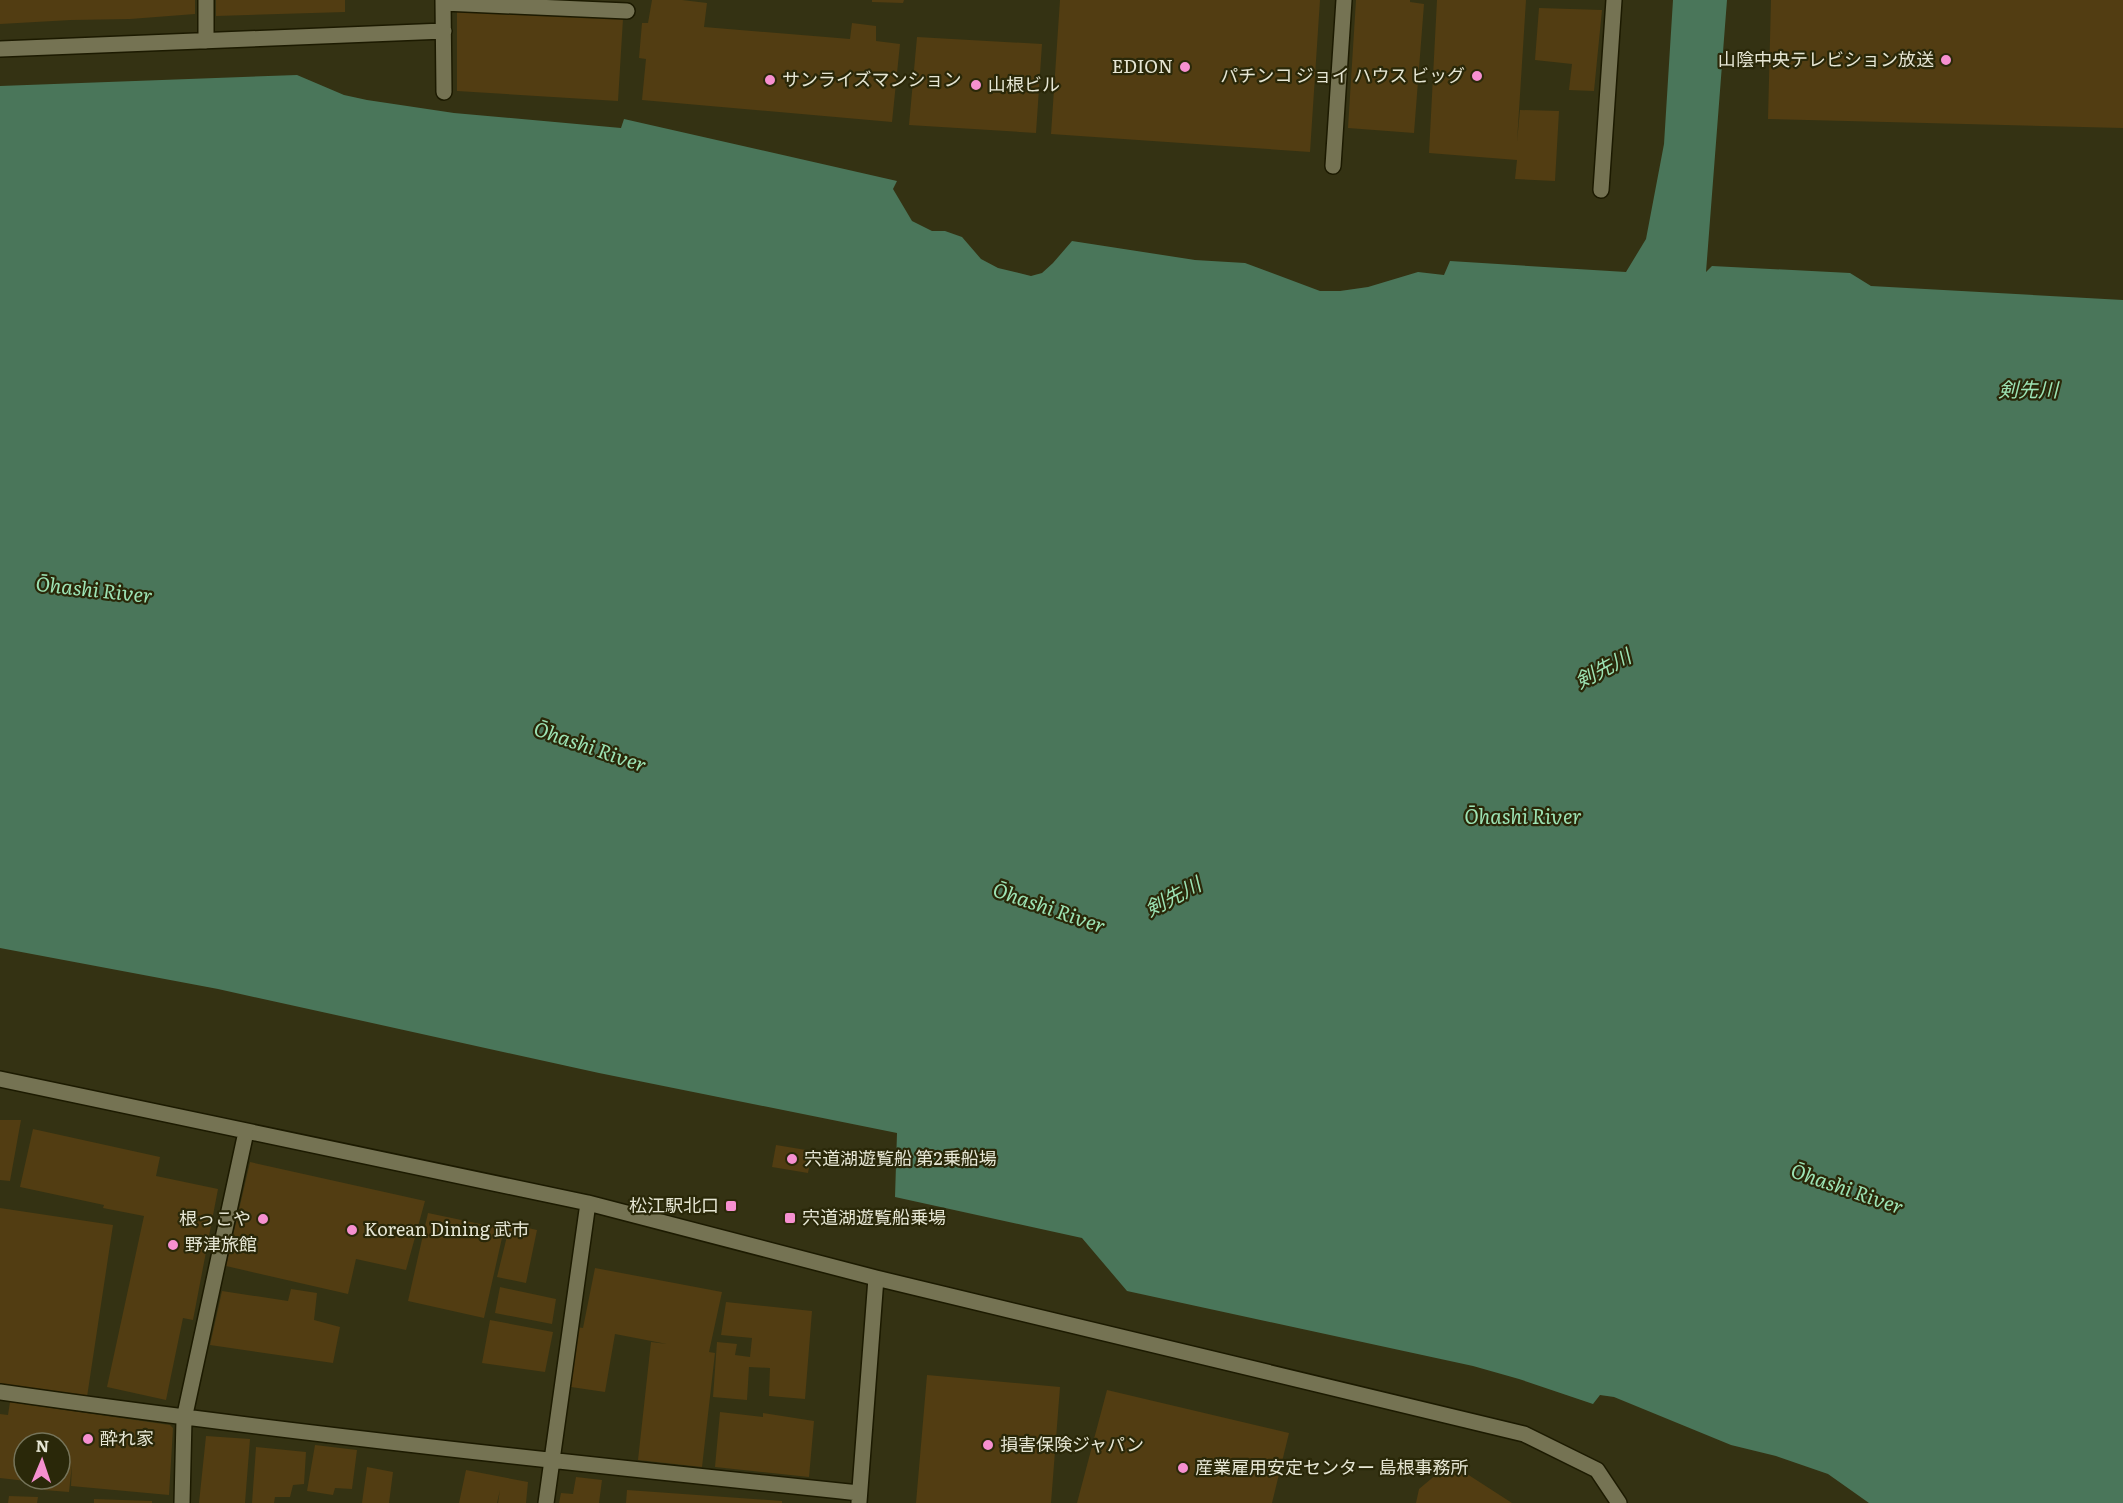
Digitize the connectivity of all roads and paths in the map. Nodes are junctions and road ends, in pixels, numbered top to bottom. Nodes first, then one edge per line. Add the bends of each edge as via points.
1 (206, 0) edge
2 (1344, 0) edge
3 (1614, 0) edge
4 (443, 1) edge
5 (627, 11) dead end
6 (444, 31) junction
7 (206, 41) junction
8 (0, 49) edge
9 (444, 92) dead end
10 (1333, 166) dead end
11 (1602, 190) dead end
12 (0, 1079) edge
13 (246, 1132) junction
14 (588, 1203) junction
15 (876, 1278) junction
16 (0, 1392) edge
17 (184, 1419) junction
18 (552, 1461) junction
19 (859, 1498) edge
20 (182, 1503) edge
21 (546, 1503) edge
22 (1619, 1503) edge

1 - 7 street
2 - 10 street
3 - 11 street
4 - 5 street
4 - 6 street
6 - 7 street
6 - 9 street
7 - 8 street
12 - 13 street
13 - 14 street
13 - 17 street
14 - 15 street
14 - 18 street
15 - 19 street
15 - 22 street via 1524,1434 1597,1470
16 - 17 street
17 - 18 street
17 - 20 street
18 - 19 street
18 - 21 street

